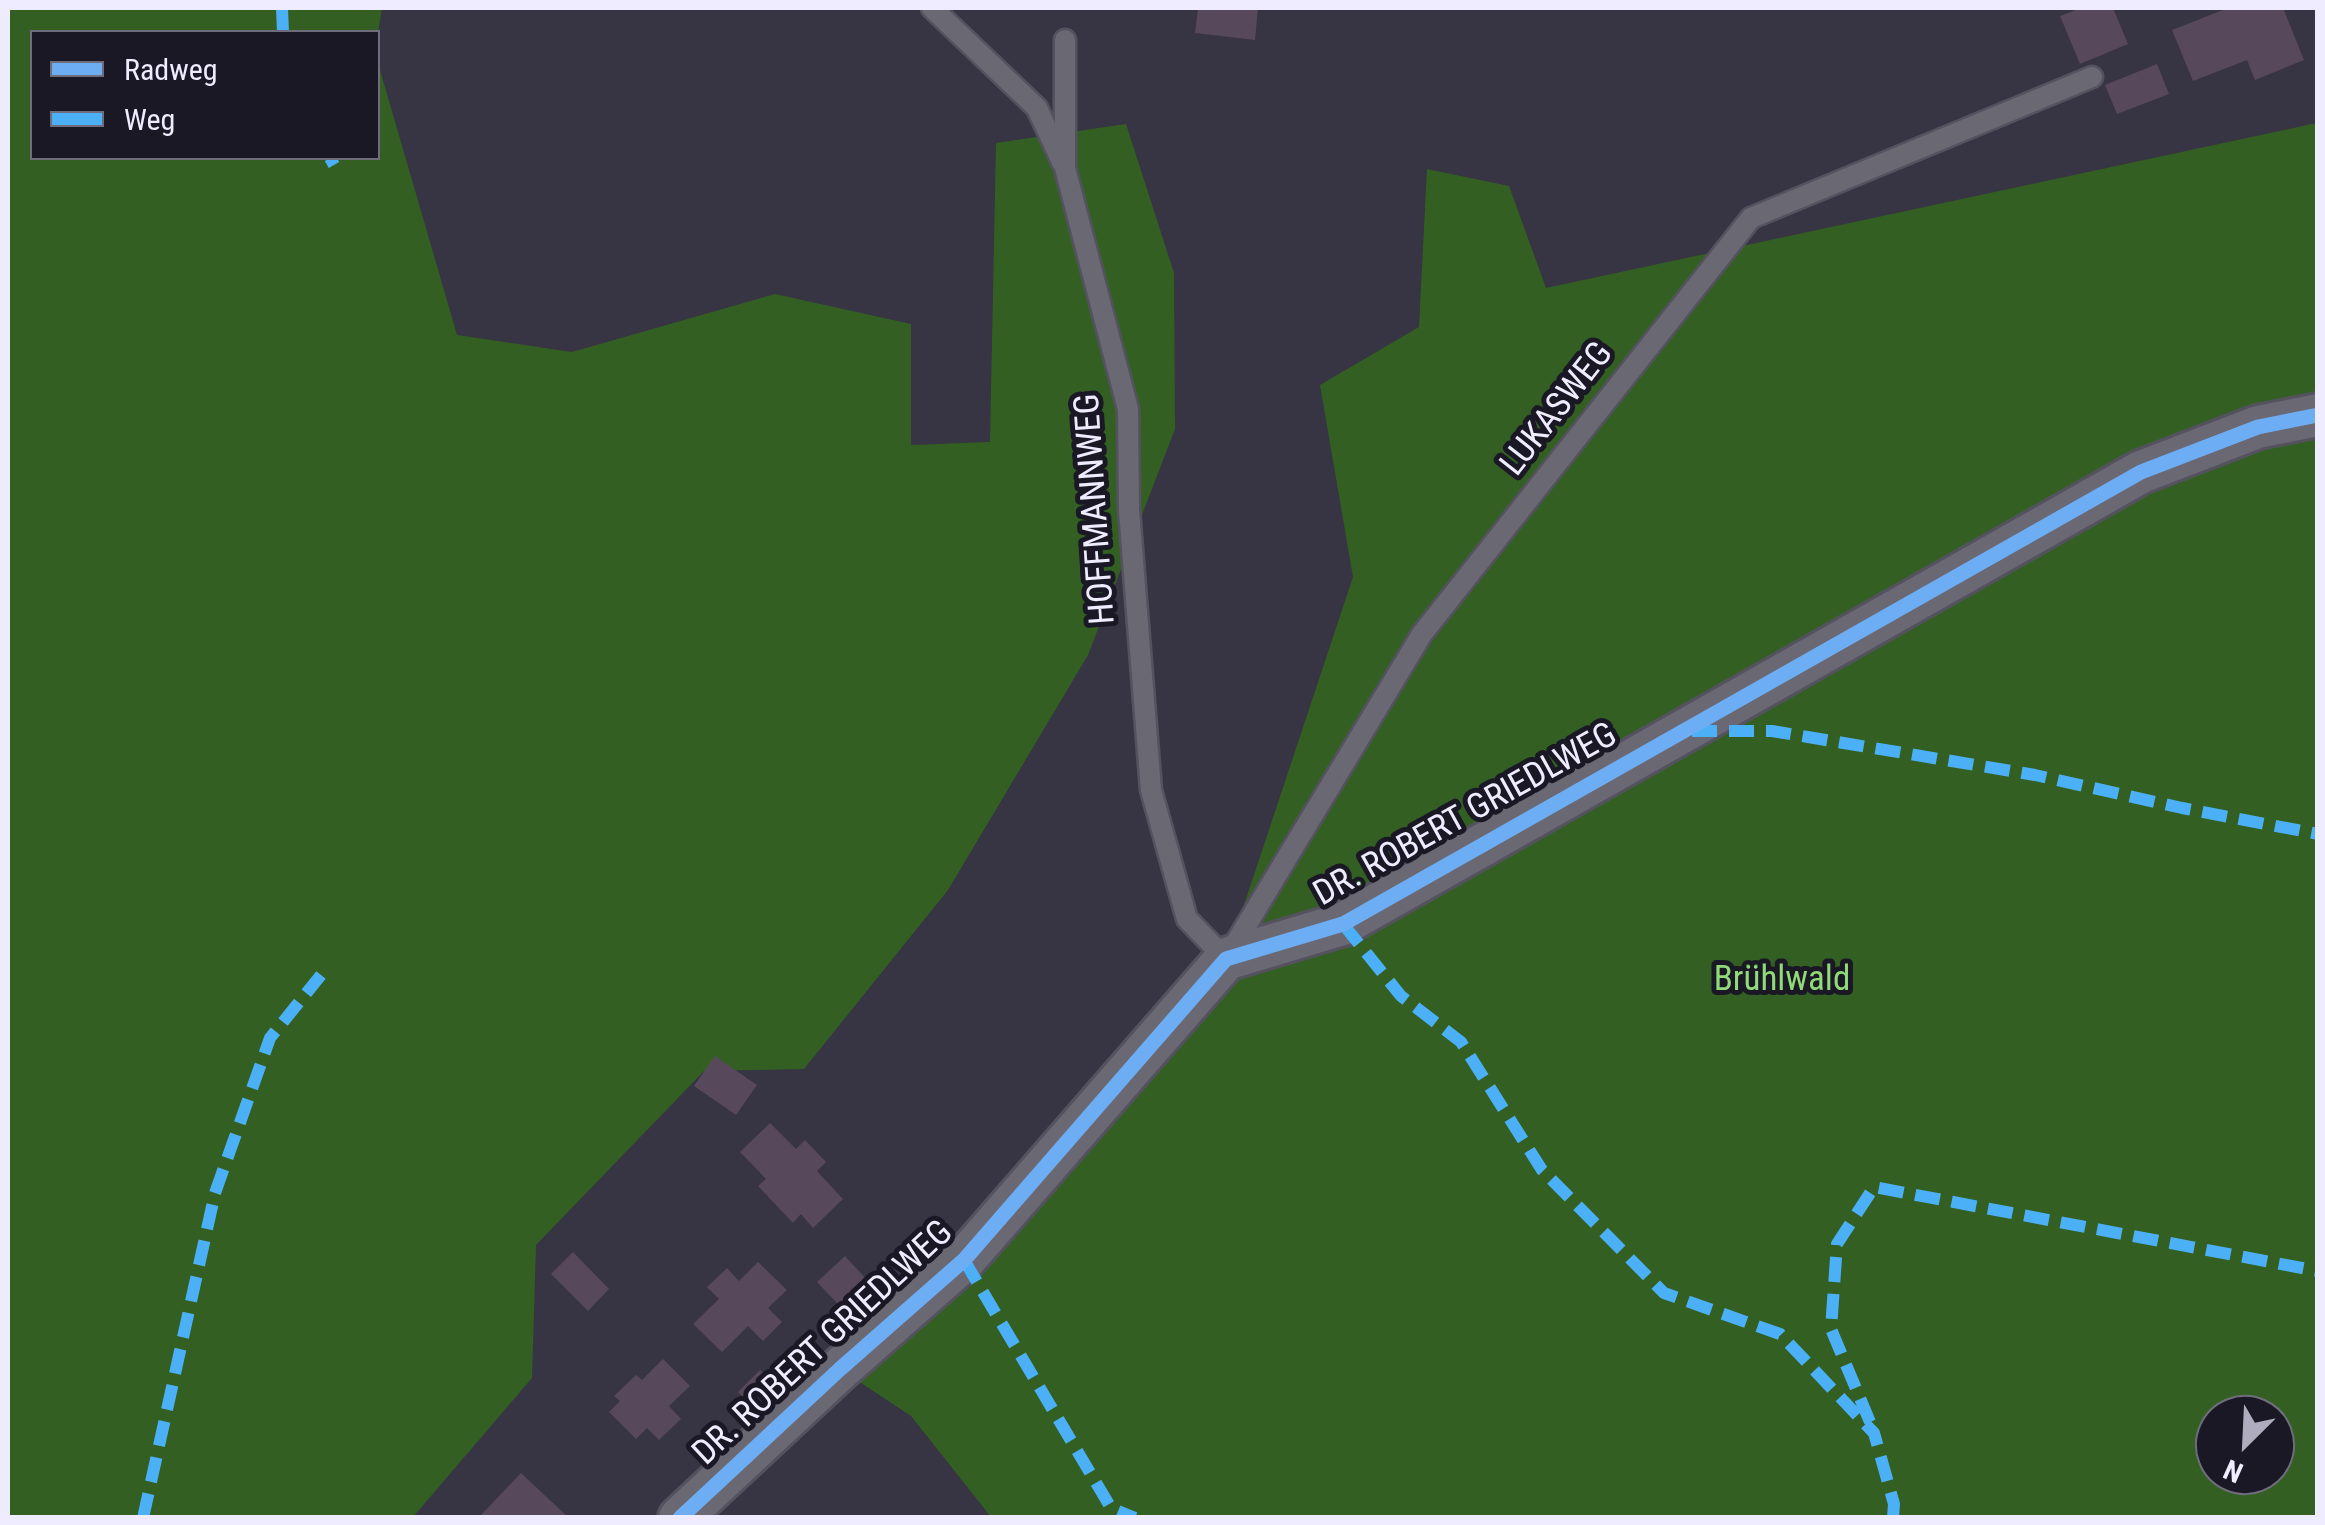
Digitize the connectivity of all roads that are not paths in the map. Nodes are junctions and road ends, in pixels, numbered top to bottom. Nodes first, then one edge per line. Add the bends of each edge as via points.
1 (932, 8) edge
2 (1065, 40) dead end
3 (2092, 76) dead end
4 (1066, 168) junction
5 (2318, 416) edge
6 (1226, 959) junction
7 (680, 1518) edge

1 - 4 lane via 1037,108
2 - 4 lane, HOFFMANNWEG
3 - 6 lane, LUKASWEG via 1751,218 1422,634
4 - 6 lane, HOFFMANNWEG via 1128,409 1129,510 1151,790 1187,919
5 - 6 street, DR. ROBERT GRIEDLWEG via 2258,427 2141,472 1343,924
6 - 7 street, DR. ROBERT GRIEDLWEG via 964,1260

